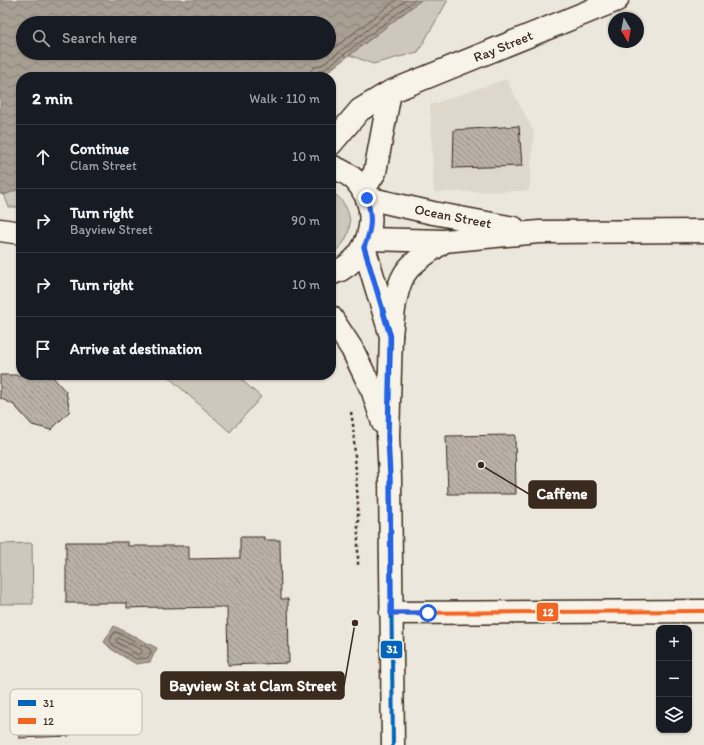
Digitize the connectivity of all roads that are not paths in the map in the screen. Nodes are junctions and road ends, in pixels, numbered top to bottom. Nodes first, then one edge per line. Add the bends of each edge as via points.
1 (617, 0) edge
2 (390, 92) junction
3 (336, 138) edge
4 (336, 168) edge
5 (365, 195) junction
6 (0, 230) edge
7 (704, 231) edge
8 (16, 232) edge
9 (539, 232) junction
10 (444, 242) junction
11 (366, 243) junction
12 (336, 272) edge
13 (336, 325) edge
14 (390, 336) junction
15 (388, 437) junction
16 (704, 611) edge
17 (391, 613) junction
18 (394, 745) edge

1 - 2 street, Ray Street
2 - 3 street, Ray Street via 360,110
2 - 5 street via 375,172
4 - 5 street via 355,180
5 - 9 street, Ocean Street via 434,213
5 - 11 street via 371,220
6 - 8 street
7 - 9 street, Ocean Street
9 - 10 street, Ocean Street
10 - 11 street, Ocean Street
10 - 14 street via 408,269 399,285
11 - 12 street via 354,260
11 - 14 street
13 - 15 street via 352,349 373,392
14 - 15 street
15 - 17 street
16 - 17 street
17 - 18 street

